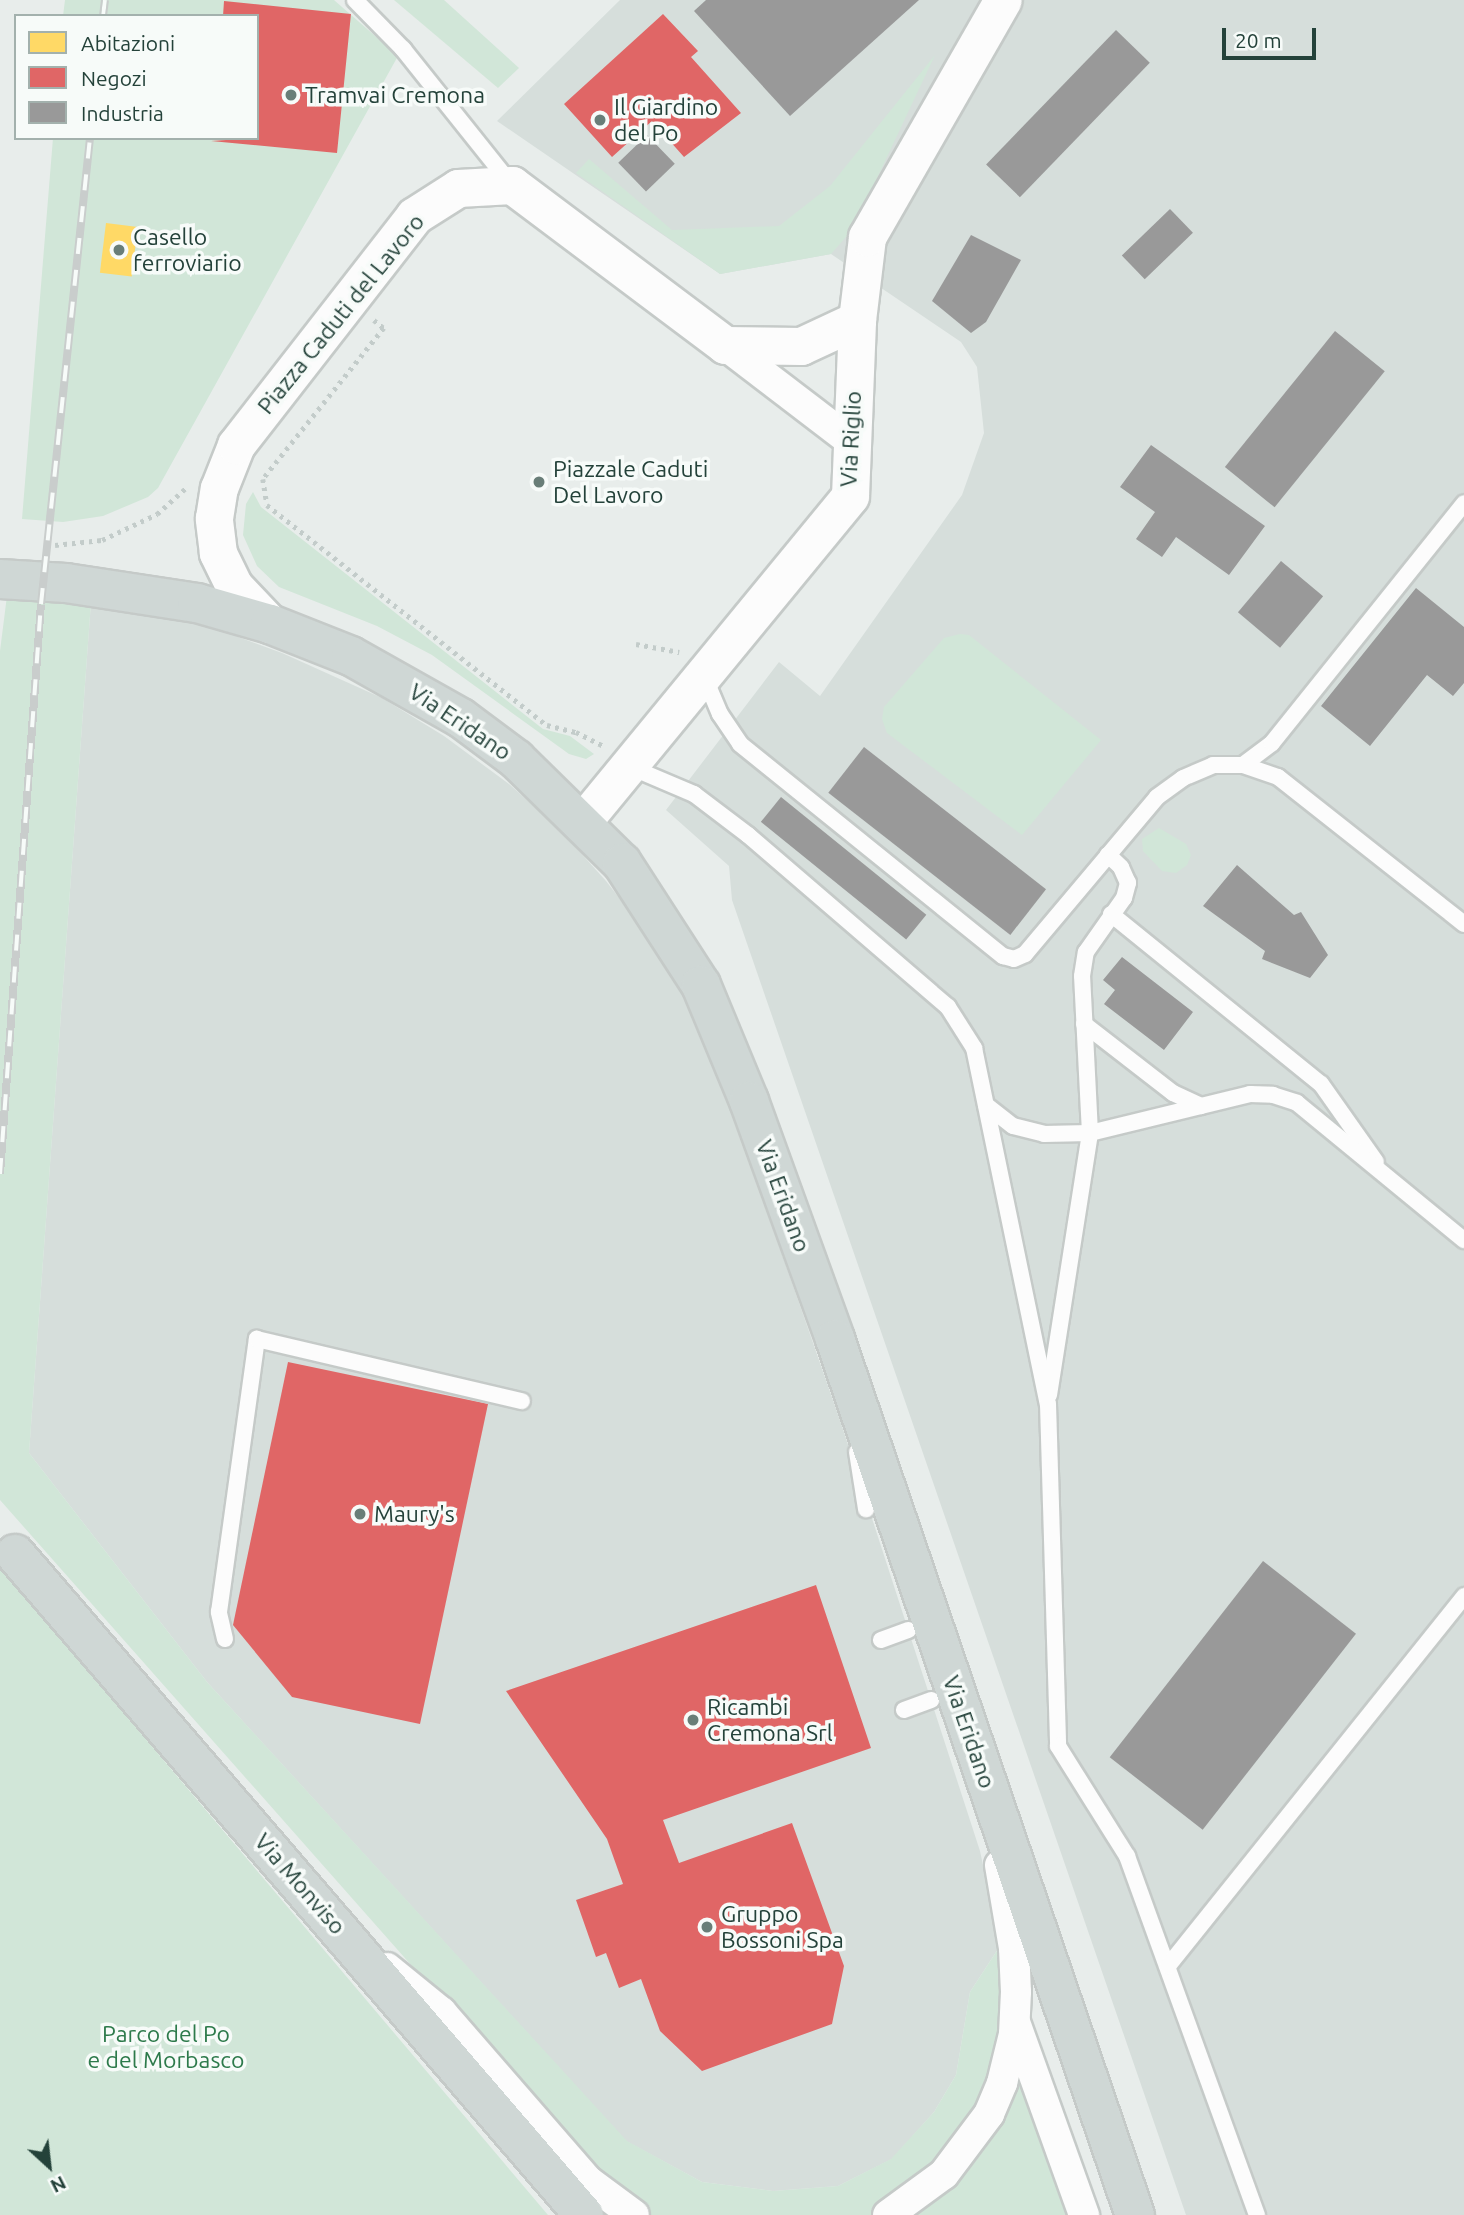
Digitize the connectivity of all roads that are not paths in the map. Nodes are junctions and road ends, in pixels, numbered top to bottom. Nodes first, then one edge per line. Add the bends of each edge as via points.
1 (355, 0) edge
2 (1003, 0) edge
3 (512, 185) junction
4 (857, 320) junction
5 (725, 345) junction
6 (852, 442) junction
7 (1464, 503) edge
8 (0, 579) edge
9 (270, 624) junction
10 (703, 674) junction
11 (1243, 765) junction
12 (628, 766) junction
13 (584, 820) junction
14 (1108, 855) junction
15 (1111, 914) junction
16 (1464, 924) edge
17 (1084, 1024) junction
18 (986, 1105) junction
19 (1201, 1107) junction
20 (1090, 1133) junction
21 (1390, 1181) junction
22 (1464, 1240) edge
23 (522, 1401) dead end
24 (1048, 1404) junction
25 (862, 1417) junction
26 (866, 1508) dead end
27 (15, 1554) dead end
28 (1464, 1596) edge
29 (908, 1630) dead end
30 (225, 1639) dead end
31 (880, 1640) dead end
32 (932, 1700) dead end
33 (904, 1710) dead end
34 (984, 1775) junction
35 (335, 1925) junction
36 (1168, 1966) junction
37 (1015, 2021) junction
38 (584, 2215) edge
39 (634, 2215) edge
40 (888, 2215) edge
41 (1084, 2215) edge
42 (1135, 2215) edge
43 (1257, 2215) edge

1 - 3 lane via 403,48
2 - 4 street, Via Riglio via 867,237
3 - 5 street
3 - 9 street, Piazza Caduti del Lavoro via 458,188 414,216 236,446 219,488 214,518 218,553 234,586
4 - 5 street via 801,346
4 - 6 street, Via Riglio
5 - 6 street
6 - 10 street, Via Riglio via 850,496
7 - 11 lane via 1272,743
8 - 9 main road, Via Eridano via 66,583 197,603
9 - 13 main road, Via Eridano via 351,656 461,718
10 - 12 street, Via Riglio
10 - 14 lane via 720,714 740,744 1003,956 1014,959 1026,954
11 - 14 lane via 1213,765 1183,778 1157,797
11 - 16 lane via 1279,777
12 - 13 street, Via Riglio
12 - 18 lane via 694,794 948,1007 974,1048
13 - 25 main road, Via Eridano via 622,863 701,985 749,1101
14 - 15 lane via 1121,867 1128,883
15 - 17 lane via 1086,951
15 - 21 lane via 1321,1084
17 - 19 lane via 1173,1093
17 - 20 lane
18 - 20 lane via 1013,1126 1044,1133
18 - 24 lane
19 - 20 lane
19 - 21 lane via 1250,1094 1273,1095 1297,1104
20 - 24 lane
21 - 22 lane
23 - 30 lane via 257,1339 219,1612
24 - 36 lane via 1058,1746 1127,1856
25 - 26 lane via 855,1440
25 - 34 main road, Via Eridano
27 - 35 main road, Via Monviso
28 - 36 lane
29 - 31 lane
32 - 33 lane
34 - 37 street via 1014,1948
34 - 42 main road, Via Eridano
35 - 38 main road, Via Monviso
35 - 39 street via 441,2012 588,2181
36 - 43 lane
37 - 40 street via 989,2114 944,2174
37 - 41 street

